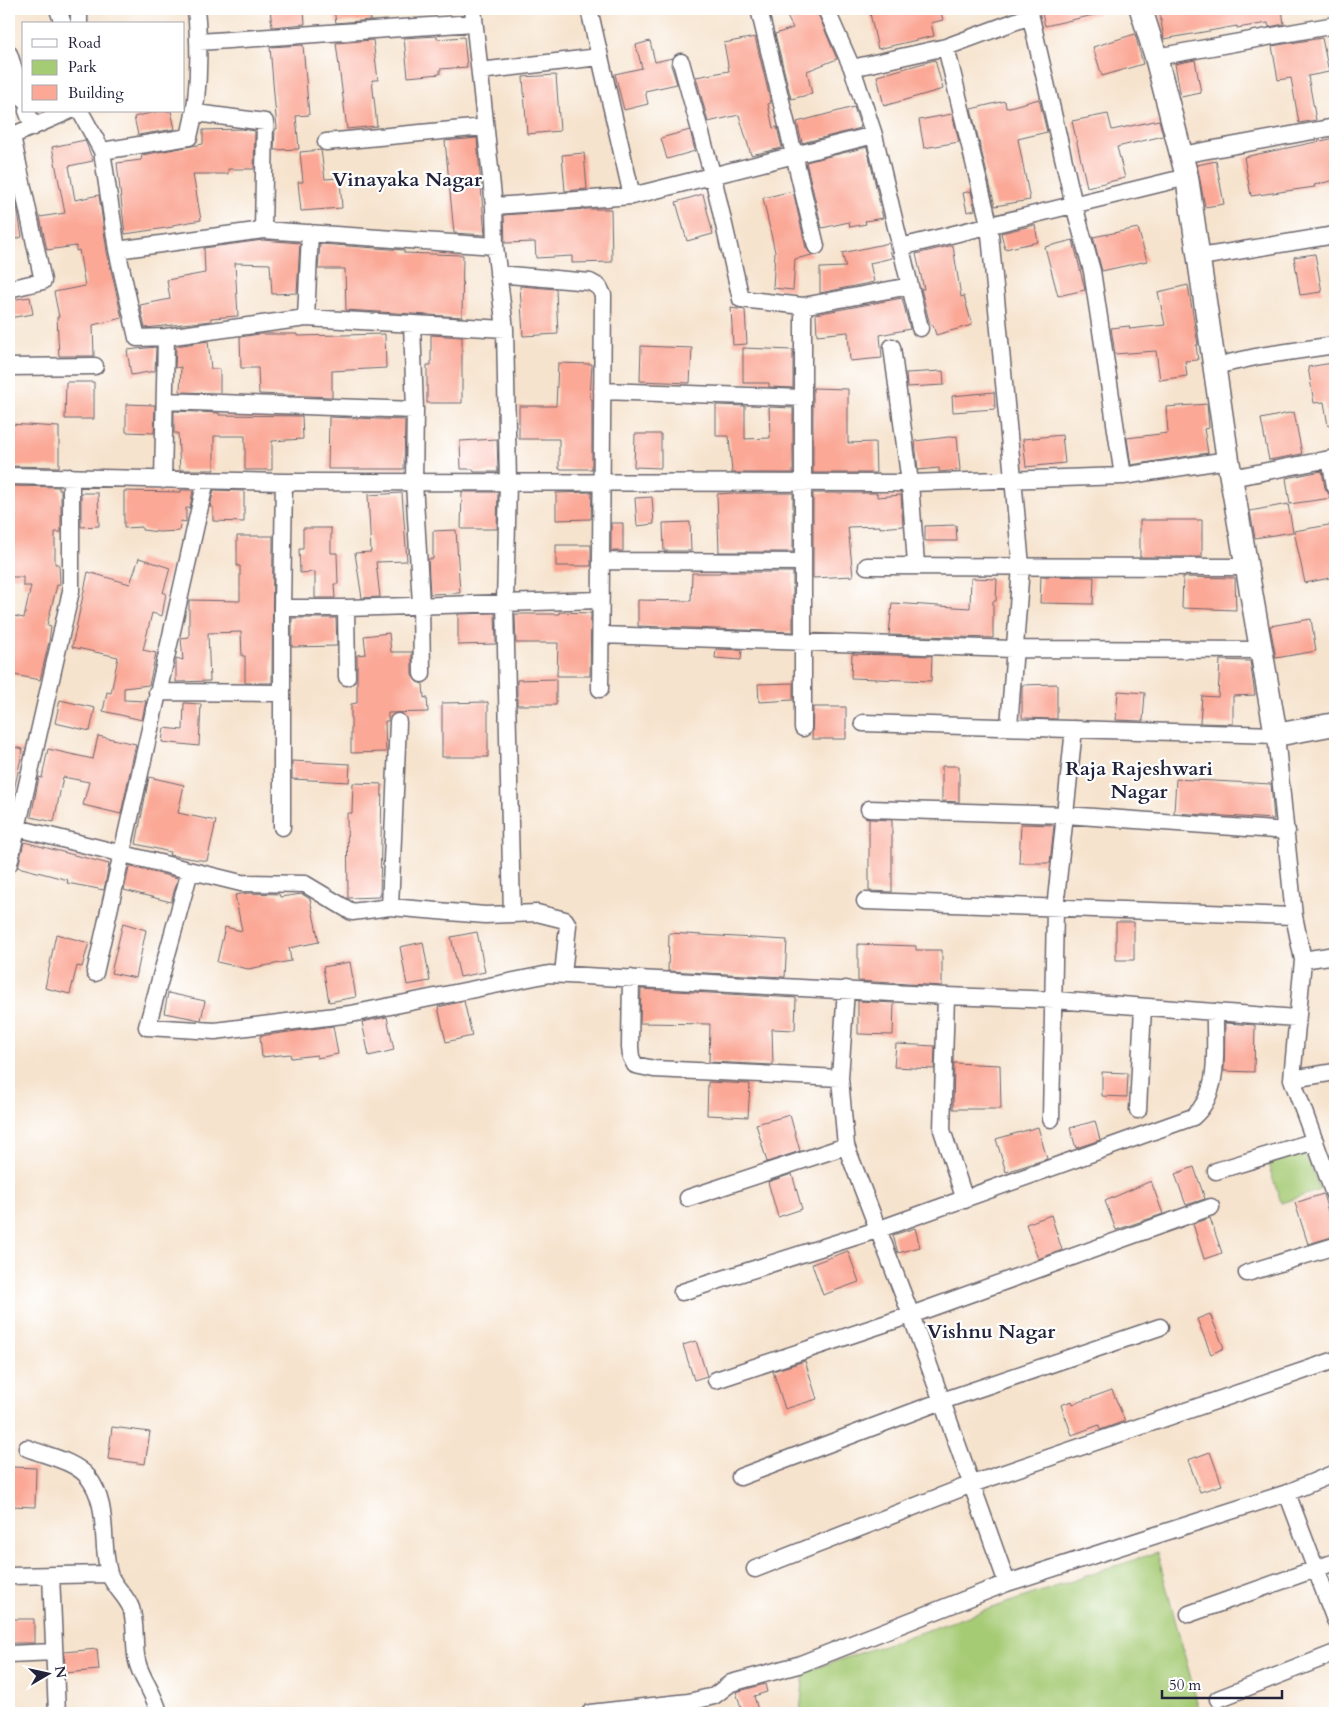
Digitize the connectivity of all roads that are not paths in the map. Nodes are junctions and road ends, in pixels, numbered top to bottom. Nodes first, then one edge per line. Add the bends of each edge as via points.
1 (58, 9) edge
2 (79, 9) edge
3 (196, 9) edge
4 (589, 9) edge
5 (759, 9) edge
6 (826, 9) edge
7 (1141, 9) edge
8 (1030, 13) edge
9 (473, 16) edge
10 (62, 22) edge
11 (79, 22) edge
12 (1335, 25) edge
13 (199, 42) junction
14 (946, 47) junction
15 (9, 54) edge
16 (599, 57) junction
17 (1156, 57) junction
18 (682, 62) dead end
19 (852, 68) junction
20 (480, 71) junction
21 (22, 94) edge
22 (28, 112) edge
23 (67, 112) edge
24 (81, 112) edge
25 (196, 113) junction
26 (33, 127) junction
27 (484, 127) junction
28 (1335, 127) edge
29 (874, 135) junction
30 (10, 137) edge
31 (326, 142) dead end
32 (102, 152) junction
33 (1181, 155) junction
34 (795, 157) junction
35 (713, 177) junction
36 (1187, 178) junction
37 (632, 196) junction
38 (1074, 205) junction
39 (494, 206) junction
40 (990, 224) junction
41 (264, 230) junction
42 (310, 233) junction
43 (1335, 235) edge
44 (495, 246) junction
45 (816, 246) dead end
46 (901, 247) junction
47 (117, 250) junction
48 (1200, 257) junction
49 (498, 274) junction
50 (910, 286) junction
51 (9, 289) edge
52 (803, 306) junction
53 (306, 318) junction
54 (412, 324) junction
55 (920, 328) dead end
56 (505, 329) junction
57 (166, 337) junction
58 (1335, 345) edge
59 (892, 347) dead end
60 (96, 366) dead end
61 (1215, 366) junction
62 (9, 367) edge
63 (602, 391) junction
64 (803, 398) junction
65 (165, 401) junction
66 (415, 410) junction
67 (1333, 459) edge
68 (1230, 469) junction
69 (9, 476) edge
70 (1123, 476) junction
71 (71, 477) junction
72 (1013, 478) junction
73 (163, 480) junction
74 (206, 480) junction
75 (284, 482) junction
76 (414, 482) junction
77 (600, 482) junction
78 (803, 482) junction
79 (508, 483) junction
80 (910, 483) junction
81 (1335, 486) edge
82 (601, 561) junction
83 (802, 562) junction
84 (916, 564) junction
85 (867, 566) dead end
86 (1021, 566) junction
87 (1247, 567) junction
88 (600, 600) junction
89 (505, 602) junction
90 (422, 604) junction
91 (282, 608) junction
92 (346, 608) junction
93 (601, 635) junction
94 (803, 643) junction
95 (1013, 649) junction
96 (1261, 650) junction
97 (422, 674) dead end
98 (347, 677) dead end
99 (600, 690) dead end
100 (157, 692) junction
101 (282, 692) junction
102 (398, 722) dead end
103 (863, 723) dead end
104 (1335, 724) edge
105 (1009, 727) junction
106 (803, 728) dead end
107 (1074, 729) junction
108 (1276, 735) junction
109 (869, 809) dead end
110 (1066, 815) junction
111 (282, 826) dead end
112 (13, 827) edge
113 (1287, 831) junction
114 (122, 854) junction
115 (9, 864) edge
116 (190, 871) junction
117 (865, 901) dead end
118 (390, 907) junction
119 (1055, 909) junction
120 (512, 914) junction
121 (1294, 916) junction
122 (1335, 955) edge
123 (1302, 960) junction
124 (95, 972) dead end
125 (563, 975) junction
126 (631, 978) junction
127 (846, 989) junction
128 (946, 996) junction
129 (1054, 1000) junction
130 (1144, 1007) junction
131 (1215, 1012) junction
132 (1296, 1018) junction
133 (1335, 1072) edge
134 (840, 1078) junction
135 (1292, 1079) junction
136 (1138, 1110) dead end
137 (1051, 1119) dead end
138 (1314, 1141) junction
139 (846, 1146) junction
140 (1216, 1171) dead end
141 (1335, 1197) edge
142 (688, 1198) dead end
143 (965, 1200) junction
144 (1211, 1207) dead end
145 (878, 1230) junction
146 (1335, 1246) edge
147 (1247, 1273) dead end
148 (682, 1292) dead end
149 (911, 1315) junction
150 (1160, 1327) dead end
151 (1335, 1360) edge
152 (716, 1380) dead end
153 (942, 1401) junction
154 (27, 1448) dead end
155 (1335, 1473) edge
156 (740, 1477) dead end
157 (972, 1484) junction
158 (1287, 1493) junction
159 (1335, 1562) edge
160 (755, 1569) dead end
161 (1316, 1570) junction
162 (109, 1574) junction
163 (51, 1575) junction
164 (9, 1576) edge
165 (1007, 1583) junction
166 (1188, 1614) dead end
167 (1335, 1620) edge
168 (54, 1652) junction
169 (1335, 1653) edge
170 (9, 1654) edge
171 (1218, 1700) dead end
172 (57, 1713) edge
173 (159, 1713) edge
174 (590, 1713) edge

1 - 10 street
2 - 11 street
3 - 13 street
4 - 16 street
5 - 34 street
6 - 19 street
7 - 17 street
8 - 14 street
8 - 38 street
9 - 13 street
9 - 20 street
12 - 17 street
13 - 25 street
14 - 19 street
14 - 40 street
15 - 21 street
16 - 20 street
16 - 37 street
17 - 33 street
18 - 35 street
19 - 29 street
20 - 27 street
22 - 26 street
23 - 26 street
24 - 32 street
25 - 32 street via 189,138
25 - 41 street via 265,122
26 - 30 street
27 - 31 street
27 - 39 street
28 - 33 street
29 - 34 street
29 - 46 street
30 - 51 street via 43,282
32 - 47 street
33 - 36 street
34 - 35 street
34 - 45 street
35 - 37 street
35 - 52 street via 741,299
36 - 38 street
36 - 48 street
37 - 39 street
38 - 40 street
38 - 70 street via 1092,271
39 - 44 street
40 - 46 street
40 - 72 street
41 - 42 street
41 - 47 street
42 - 44 street
42 - 53 street
43 - 48 street
44 - 49 street
46 - 50 street
47 - 57 street via 137,338
48 - 61 street
49 - 56 street
49 - 63 street via 590,282 599,287 603,295
50 - 52 street
50 - 55 street
52 - 64 street
53 - 54 street
53 - 57 street
54 - 56 street
54 - 66 street
56 - 79 street
57 - 65 street
58 - 61 street
59 - 80 street
60 - 62 street
61 - 68 street
63 - 64 street
63 - 77 street
64 - 78 street
65 - 66 street
65 - 73 street
66 - 76 street
67 - 68 street
67 - 81 street
68 - 70 street
68 - 87 street
69 - 71 street
70 - 72 street
71 - 73 street
71 - 112 street via 72,591
72 - 80 street
72 - 86 street
73 - 74 street
74 - 75 street
74 - 100 street
75 - 76 street
75 - 91 street
76 - 79 street
76 - 90 street
77 - 78 street
77 - 79 street
77 - 82 street
78 - 80 street
78 - 83 street
79 - 89 street
80 - 84 street
82 - 83 street
82 - 88 street
83 - 94 street
84 - 85 street
84 - 86 street
86 - 87 street
86 - 95 street
87 - 96 street
88 - 89 street
88 - 93 street
89 - 90 street
89 - 120 street
90 - 92 street
90 - 97 street
91 - 92 street
91 - 101 street
92 - 98 street
93 - 94 street
93 - 99 street
94 - 95 street
94 - 106 street
95 - 96 street
95 - 105 street
96 - 108 street
100 - 101 street
100 - 114 street
101 - 111 street
102 - 118 street
103 - 105 street
104 - 108 street
105 - 107 street
107 - 108 street
107 - 110 street
108 - 113 street
109 - 110 street
110 - 113 street
110 - 119 street
112 - 114 street
112 - 115 street
113 - 121 street
114 - 116 street
114 - 124 street
116 - 118 street via 241,883 305,884 352,912
116 - 125 street via 148,1027 215,1030 341,1015 548,974
117 - 119 street
118 - 120 street via 485,915
119 - 121 street
119 - 129 street
120 - 125 street via 537,914 565,920 568,925
121 - 123 street
122 - 123 street
123 - 132 street
125 - 126 street
126 - 127 street
126 - 134 street via 630,1047 636,1065 654,1069
127 - 128 street
127 - 134 street
128 - 129 street
128 - 143 street via 942,1130
129 - 130 street
129 - 137 street
130 - 131 street
130 - 136 street
131 - 132 street
131 - 143 street via 1212,1086 1202,1110 1193,1117
132 - 135 street
133 - 135 street
134 - 139 street
135 - 138 street
138 - 140 street
138 - 141 street
139 - 142 street
139 - 145 street
143 - 145 street
144 - 149 street
145 - 148 street
145 - 149 street
146 - 147 street
149 - 152 street
149 - 153 street
150 - 153 street
151 - 157 street
153 - 156 street
153 - 157 street
154 - 162 street via 74,1466 88,1476 99,1493
155 - 158 street
157 - 160 street
157 - 165 street
158 - 161 street
158 - 165 street
159 - 161 street
161 - 166 street
161 - 167 street
162 - 163 street
162 - 173 street via 131,1608 137,1662 155,1697
163 - 164 street
163 - 168 street
165 - 174 street via 798,1665 738,1680 714,1696 689,1702
168 - 170 street
168 - 172 street
169 - 171 street

